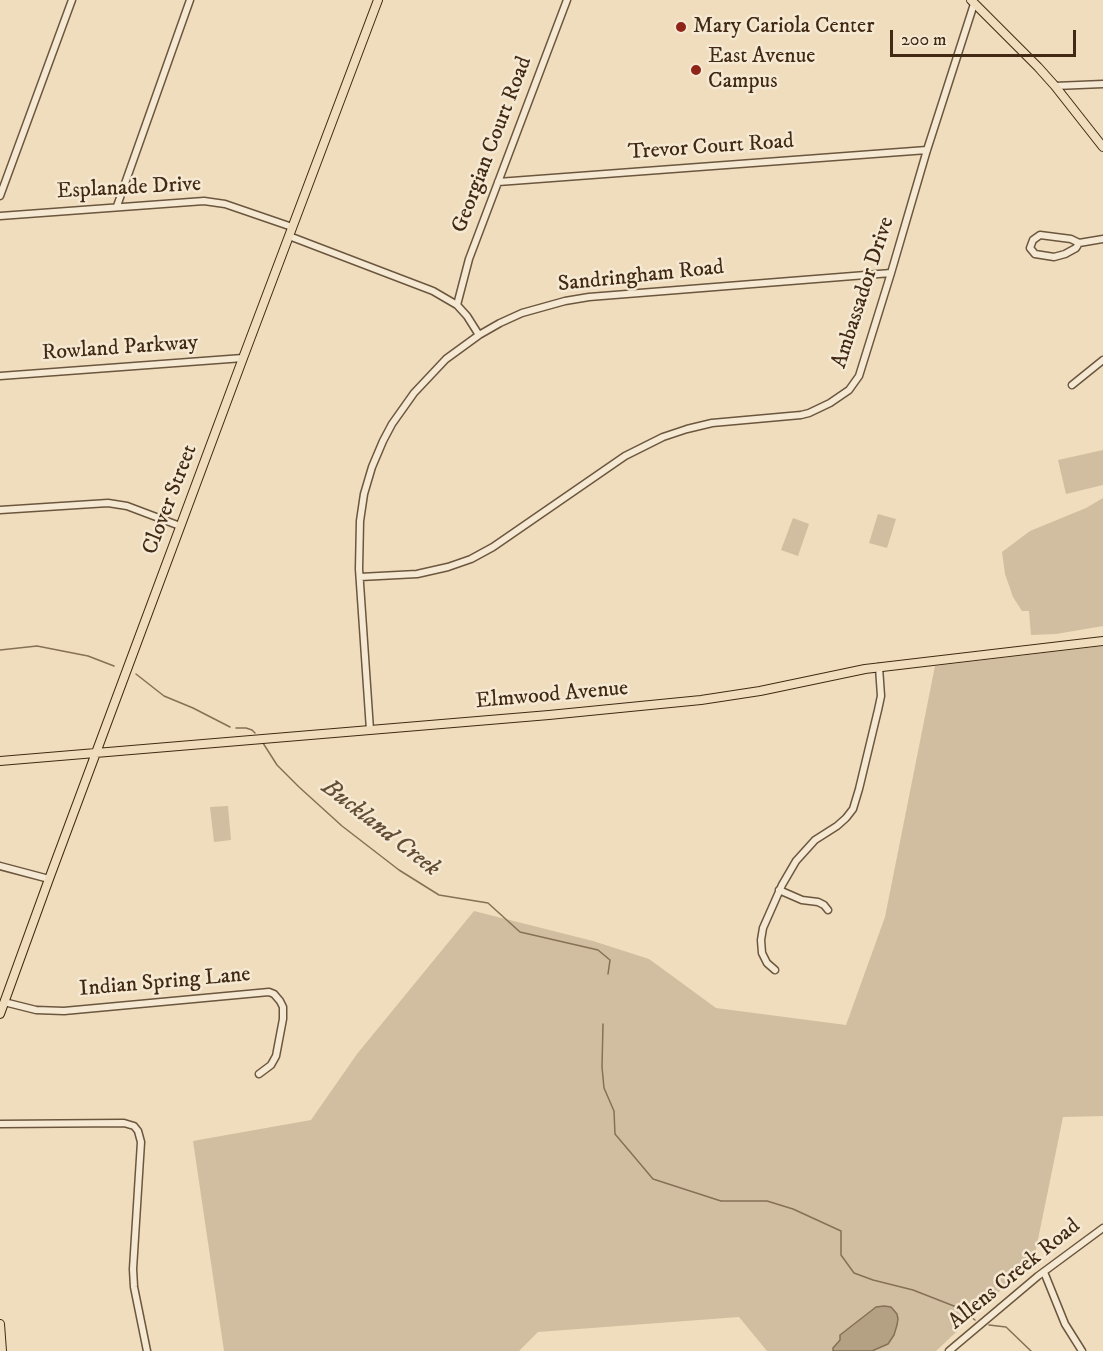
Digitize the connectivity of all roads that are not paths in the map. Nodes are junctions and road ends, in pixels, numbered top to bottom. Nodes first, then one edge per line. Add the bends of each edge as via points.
1 (72, 0) edge
2 (190, 0) edge
3 (378, 0) edge
4 (567, 0) edge
5 (973, 2) edge
6 (1103, 84) edge
7 (1055, 86) junction
8 (1103, 147) edge
9 (927, 150) junction
10 (498, 182) junction
11 (0, 196) edge
12 (117, 206) junction
13 (0, 216) edge
14 (292, 227) junction
15 (289, 236) junction
16 (1103, 239) edge
17 (1079, 243) junction
18 (891, 273) junction
19 (457, 305) junction
20 (479, 335) junction
21 (243, 357) junction
22 (1103, 360) edge
23 (0, 376) edge
24 (1072, 385) dead end
25 (0, 510) edge
26 (180, 526) junction
27 (360, 578) junction
28 (1103, 640) edge
29 (879, 667) junction
30 (370, 730) junction
31 (96, 754) junction
32 (0, 761) edge
33 (0, 866) edge
34 (49, 879) junction
35 (779, 890) junction
36 (828, 910) dead end
37 (775, 970) dead end
38 (4, 1002) junction
39 (0, 1014) edge
40 (259, 1074) dead end
41 (0, 1124) edge
42 (1103, 1228) edge
43 (1044, 1272) junction
44 (0, 1324) edge
45 (2, 1351) edge
46 (147, 1351) edge
47 (950, 1351) edge
48 (1082, 1351) edge

1 - 11 street
2 - 12 street
3 - 14 main road, Clover Street
4 - 10 street, Georgian Court Road
5 - 7 main road
5 - 9 street, Ambassador Drive
6 - 7 street
7 - 8 main road
9 - 10 street, Trevor Court Road
9 - 18 street, Ambassador Drive
10 - 19 street, Georgian Court Road via 469,259
12 - 13 street, Esplanade Drive
12 - 14 street, Esplanade Drive via 204,201 225,204
14 - 15 main road, Clover Street
15 - 19 street via 423,287
15 - 21 main road, Clover Street
16 - 17 street
17 - 17 street via 1041,235 1030,248 1035,254 1054,257
18 - 20 street, Sandringham Road via 589,297 522,313
18 - 27 street, Ambassador Drive via 859,376 849,390 830,403 801,415 718,422 674,433 625,456 471,559 417,574
19 - 20 street
20 - 27 street, Sandringham Road via 425,380 383,441 362,506
21 - 23 street, Rowland Parkway
21 - 26 main road, Clover Street
22 - 24 street
25 - 26 street via 108,503
26 - 31 main road, Clover Street
27 - 30 street, Sandringham Road
28 - 29 main road, Elmwood Avenue
29 - 30 main road, Elmwood Avenue via 734,696
29 - 35 street via 881,696 852,809 803,852
30 - 31 main road, Elmwood Avenue
31 - 32 main road, Elmwood Avenue
31 - 34 main road, Clover Street
33 - 34 street
34 - 38 main road, Clover Street
35 - 36 street via 818,902
35 - 37 street via 760,941 764,958
38 - 39 main road, Clover Street
38 - 40 street, Indian Spring Lane via 58,1011 269,992 280,1001 283,1019 276,1056
41 - 46 street via 124,1123 138,1131 141,1142 133,1269
42 - 43 street, Allens Creek Road
43 - 47 street, Allens Creek Road
43 - 48 street via 1065,1324
44 - 45 main road

